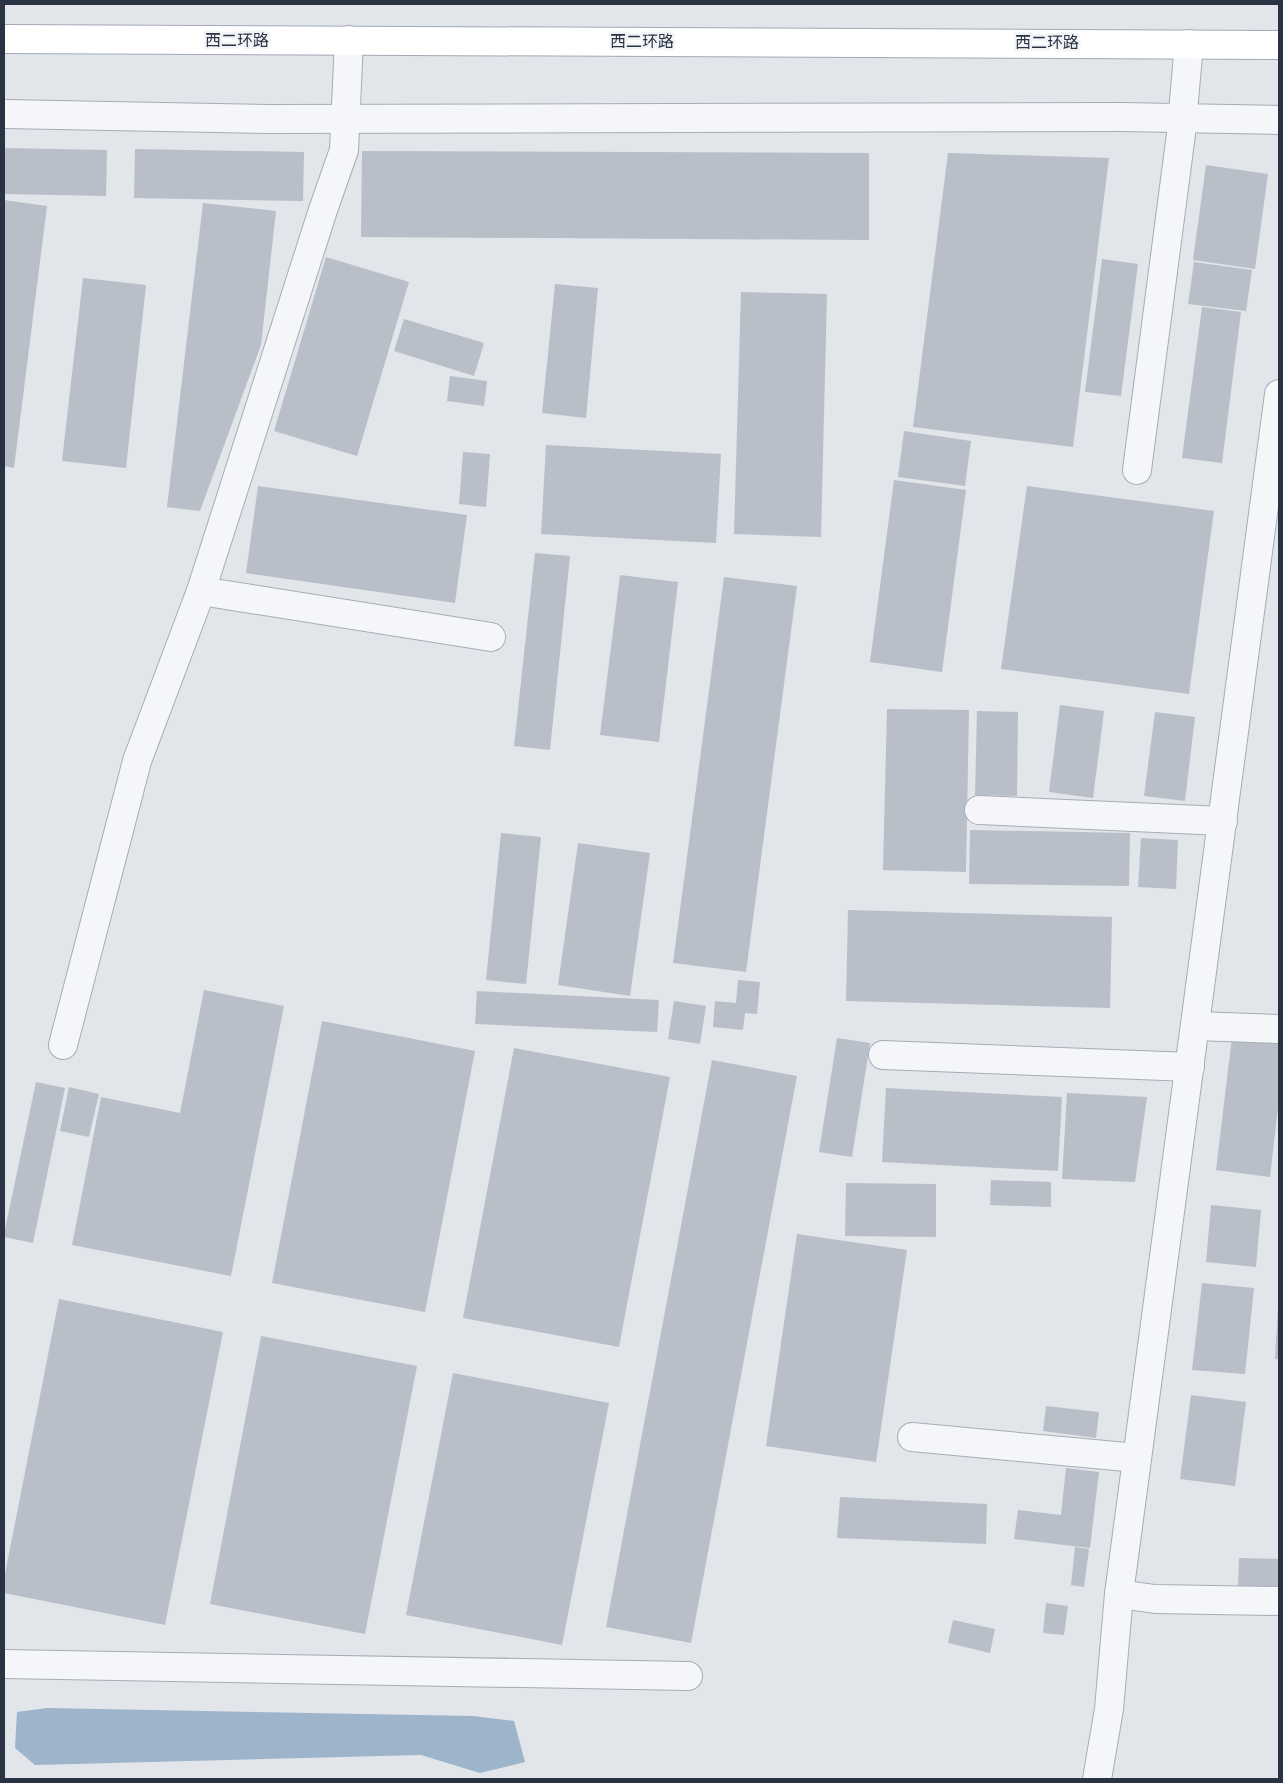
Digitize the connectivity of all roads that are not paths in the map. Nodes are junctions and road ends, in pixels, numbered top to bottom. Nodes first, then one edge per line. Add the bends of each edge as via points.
1 (4, 39) edge
2 (349, 40) junction
3 (1189, 44) junction
4 (1279, 44) edge
5 (4, 114) edge
6 (346, 118) junction
7 (1183, 118) junction
8 (1279, 120) edge
9 (1279, 394) edge
10 (1137, 470) dead end
11 (201, 591) junction
12 (491, 637) dead end
13 (979, 810) dead end
14 (1223, 821) junction
15 (1196, 1026) junction
16 (1279, 1029) edge
17 (62, 1045) dead end
18 (883, 1055) dead end
19 (1190, 1067) junction
20 (912, 1437) dead end
21 (1137, 1458) junction
22 (1119, 1594) junction
23 (1279, 1601) edge
24 (4, 1664) edge
25 (688, 1676) dead end
26 (1097, 1779) edge

1 - 2 main road, 西二环路
2 - 3 main road, 西二环路
2 - 6 street
3 - 4 main road, 西二环路
3 - 7 street
5 - 6 street
6 - 7 street
6 - 11 street via 344,150
7 - 8 street
7 - 10 street
9 - 14 street
11 - 12 street
11 - 17 street via 137,761
13 - 14 street
14 - 15 street
15 - 16 street
15 - 19 street
18 - 19 street
19 - 21 street
20 - 21 street
21 - 22 street
22 - 23 street via 1155,1599
22 - 26 street via 1109,1709
24 - 25 street

